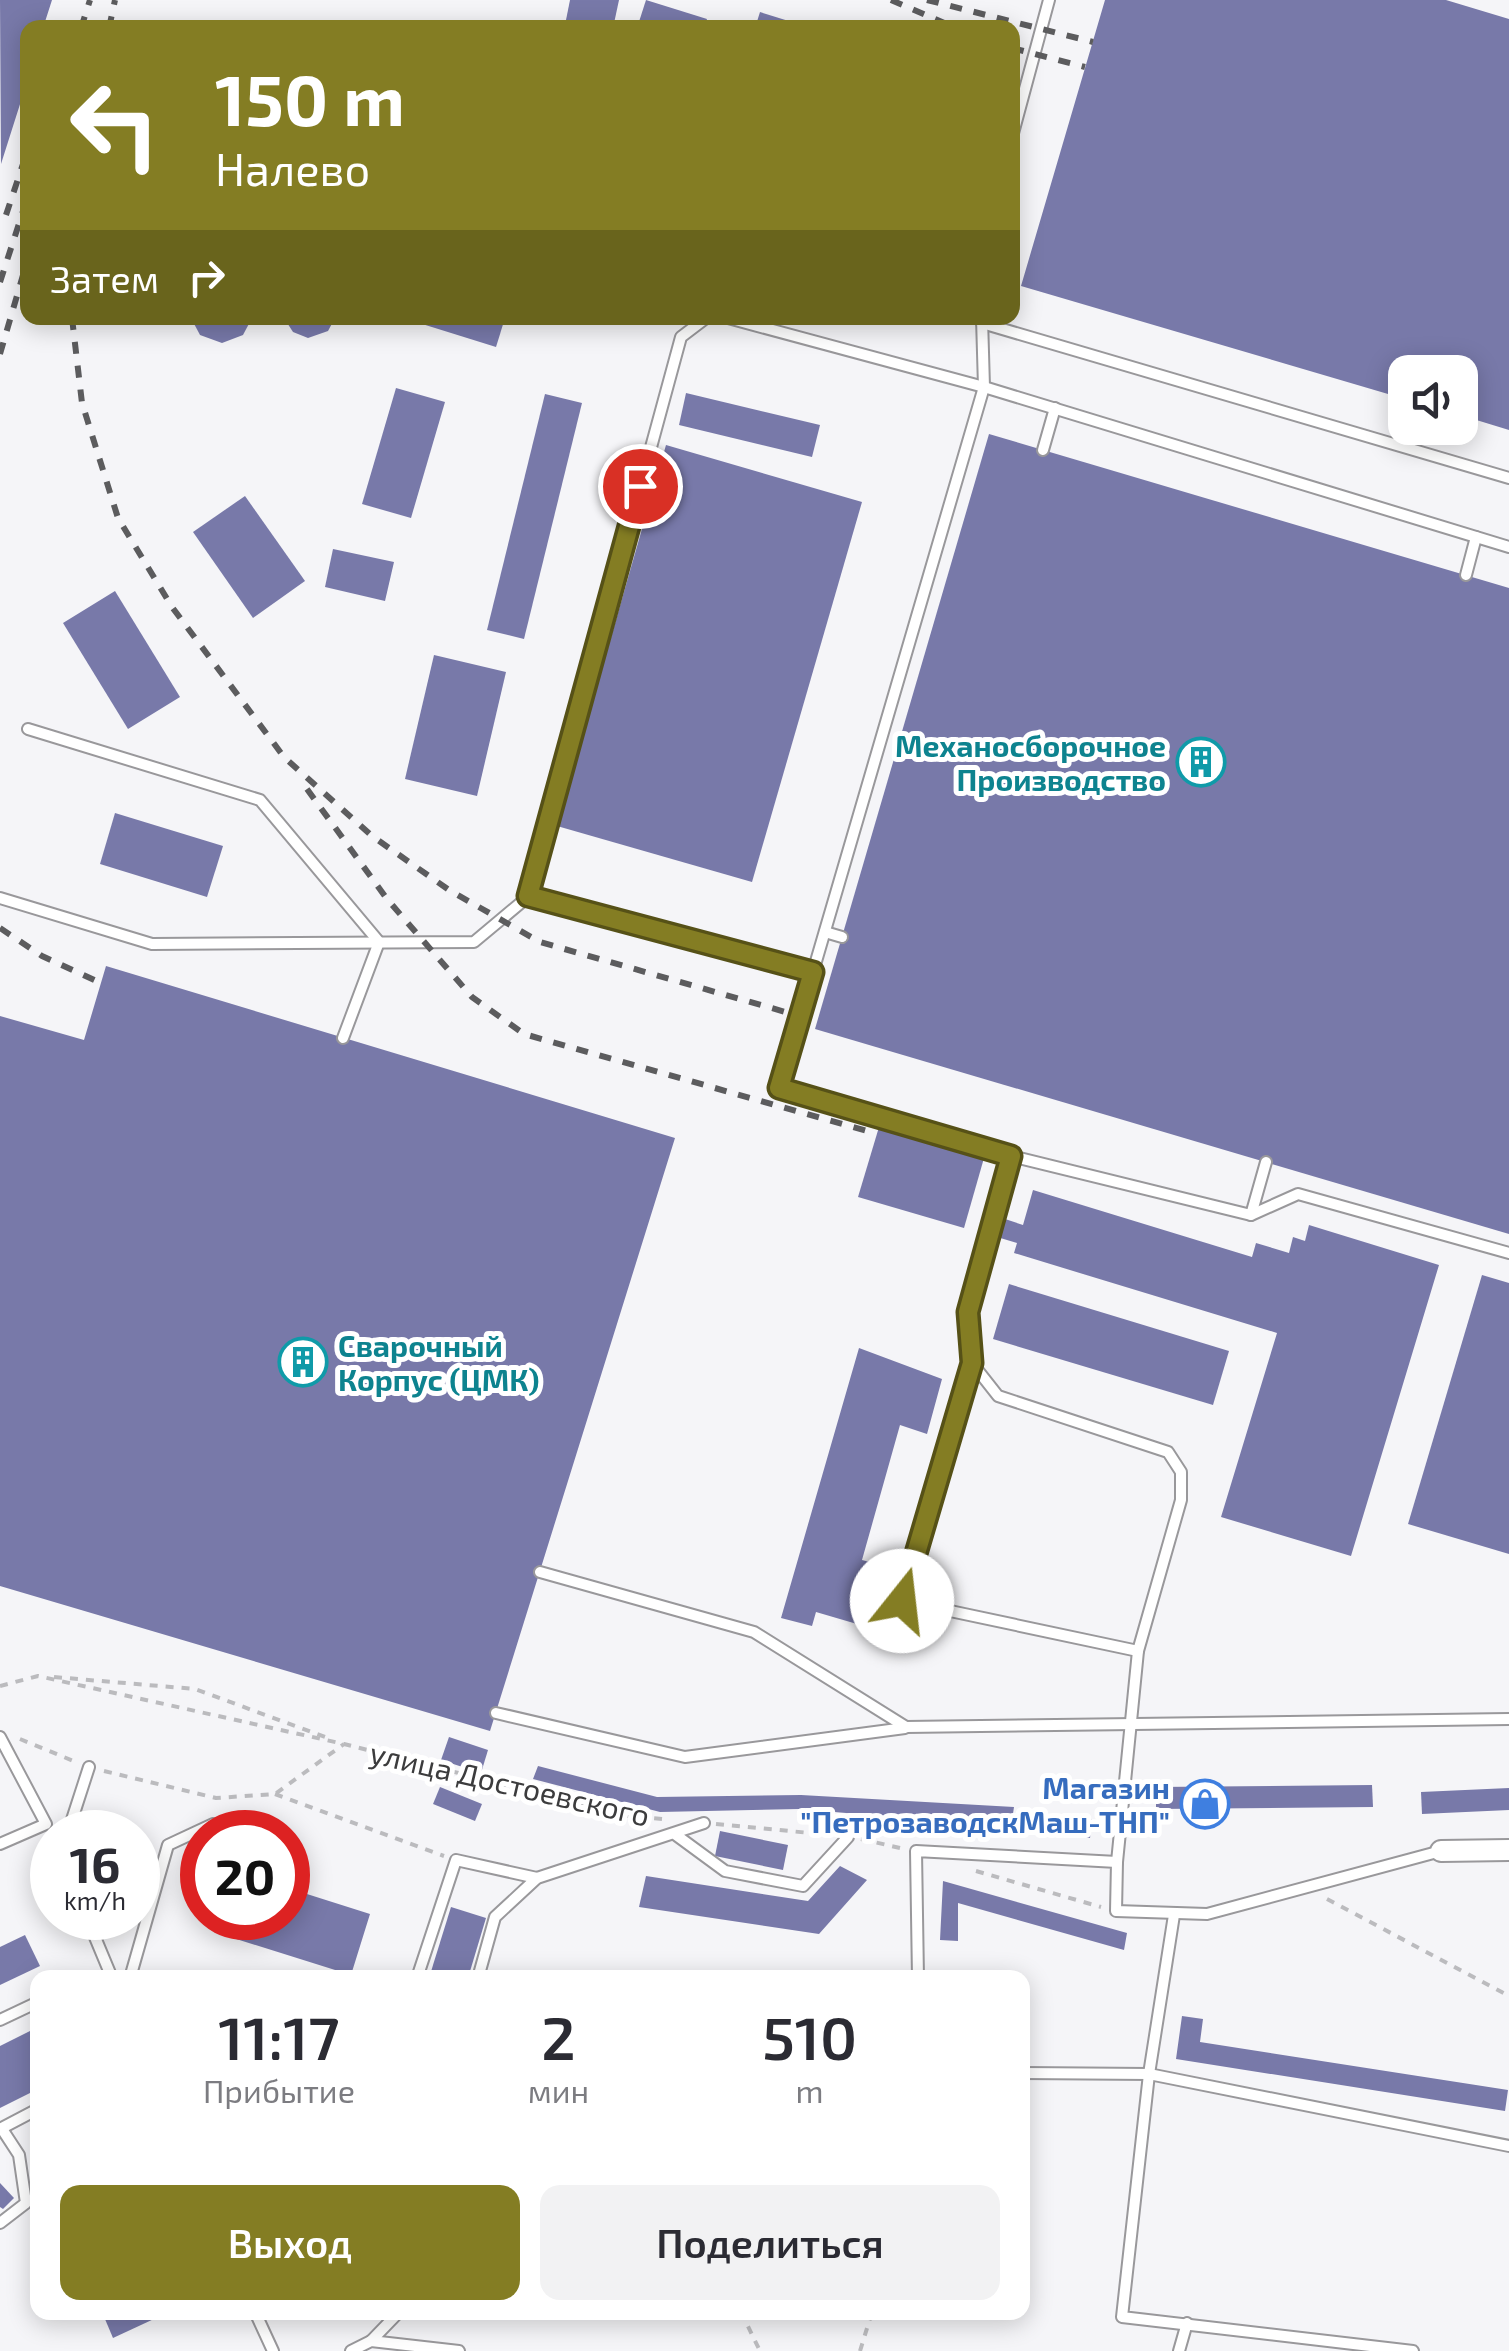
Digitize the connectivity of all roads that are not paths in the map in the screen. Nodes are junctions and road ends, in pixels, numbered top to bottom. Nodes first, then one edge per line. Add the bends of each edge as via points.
1 (1048, 0) edge
2 (1020, 107) edge
3 (697, 325) edge
4 (754, 325) edge
5 (982, 325) edge
6 (999, 325) edge
7 (984, 387) junction
8 (1055, 408) junction
9 (1043, 450) dead end
10 (1509, 478) edge
11 (1476, 538) junction
12 (1509, 548) edge
13 (1466, 575) dead end
14 (28, 729) dead end
15 (528, 896) junction
16 (0, 898) edge
17 (825, 932) junction
18 (842, 937) dead end
19 (379, 942) junction
20 (813, 972) junction
21 (343, 1038) dead end
22 (1011, 1156) junction
23 (1266, 1162) dead end
24 (1250, 1215) junction
25 (1509, 1253) edge
26 (972, 1363) junction
27 (540, 1572) dead end
28 (1138, 1652) junction
29 (496, 1713) dead end
30 (1509, 1719) edge
31 (1133, 1726) junction
32 (906, 1728) junction
33 (0, 1738) edge
34 (88, 1767) road end
35 (39, 1810) edge
36 (75, 1810) edge
37 (704, 1823) road end
38 (30, 1831) edge
39 (676, 1835) junction
40 (848, 1837) road end
41 (180, 1839) edge
42 (0, 1844) edge
43 (1509, 1850) edge
44 (1441, 1851) joint
45 (1117, 1862) junction
46 (538, 1878) junction
47 (1174, 1915) junction
48 (96, 1940) edge
49 (109, 1970) edge
50 (132, 1970) edge
51 (420, 1970) edge
52 (480, 1970) edge
53 (918, 1970) edge
54 (30, 2006) edge
55 (0, 2020) edge
56 (1030, 2073) edge
57 (1149, 2074) junction
58 (30, 2114) edge
59 (1, 2129) edge
60 (1509, 2146) edge
61 (0, 2223) edge
62 (259, 2320) edge
63 (390, 2320) edge
64 (1187, 2323) junction
65 (370, 2340) junction
66 (273, 2351) edge
67 (352, 2351) edge
68 (459, 2351) edge
69 (1179, 2351) edge
70 (1413, 2351) edge

1 - 2 lane
3 - 15 lane via 681,337
4 - 7 lane
5 - 7 lane
6 - 10 lane
7 - 8 lane
7 - 17 lane
8 - 9 lane
8 - 11 lane
11 - 12 lane
11 - 13 lane
14 - 19 lane via 260,800
15 - 19 lane via 474,942
15 - 20 lane
16 - 19 lane via 152,944
17 - 18 lane
17 - 20 lane
19 - 21 lane
20 - 22 lane via 779,1088
22 - 24 lane
22 - 26 lane via 968,1312
23 - 24 lane
24 - 25 lane via 1298,1194
26 - 28 lane via 998,1396 1168,1452 1181,1472 1181,1500
26 - 28 lane via 902,1601
27 - 32 lane via 754,1632
28 - 31 lane
29 - 32 lane via 685,1757
30 - 31 lane
31 - 32 lane
31 - 45 lane
33 - 35 lane
34 - 36 lane
37 - 39 lane
38 - 42 lane
39 - 40 lane via 726,1871 803,1886
39 - 46 lane
41 - 50 lane via 168,1845
43 - 44 street
44 - 47 lane via 1207,1914
45 - 47 lane via 1116,1912
45 - 53 lane via 916,1851
46 - 51 lane via 456,1860
46 - 52 lane via 495,1917
47 - 57 lane
48 - 49 lane
54 - 55 lane
56 - 57 lane
57 - 60 lane
57 - 64 lane via 1122,2317
58 - 59 lane
59 - 61 lane via 20,2155 26,2203
62 - 66 lane
63 - 65 lane
64 - 69 lane
64 - 70 lane
65 - 67 lane
65 - 68 lane

